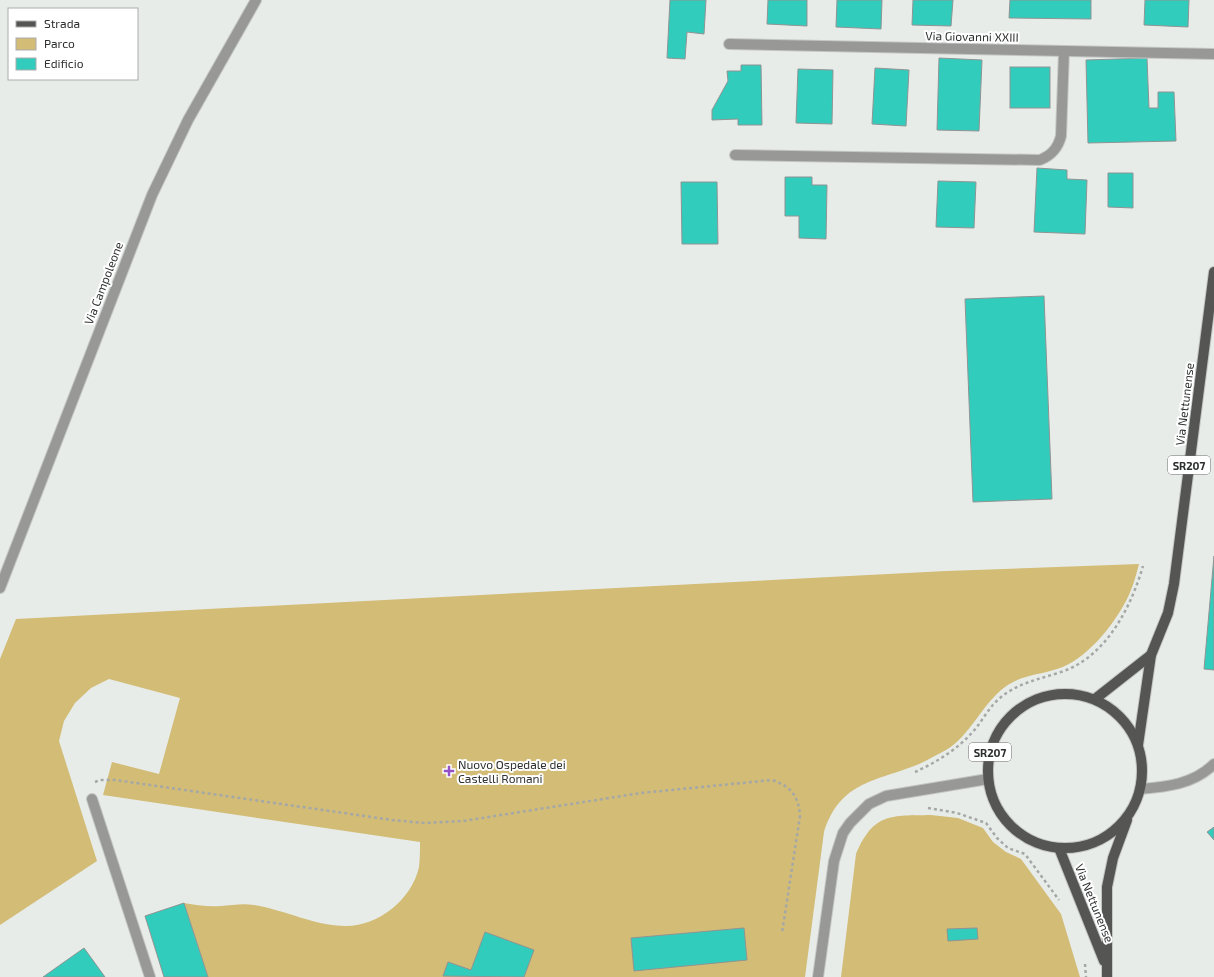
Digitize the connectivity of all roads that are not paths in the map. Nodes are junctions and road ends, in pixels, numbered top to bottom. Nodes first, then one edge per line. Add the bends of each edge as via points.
1 (256, 0) edge
2 (729, 44) dead end
3 (1064, 51) junction
4 (1214, 54) edge
5 (735, 155) dead end
6 (1214, 272) edge
7 (0, 588) edge
8 (1151, 655) junction
9 (1095, 699) junction
10 (1138, 745) junction
11 (1214, 764) edge
12 (988, 779) junction
13 (1140, 789) junction
14 (92, 799) road end
15 (1131, 811) junction
16 (1059, 848) junction
17 (1107, 973) edge
18 (150, 977) edge
19 (818, 977) edge

1 - 7 street, Via Campoleone via 188,120 152,194
2 - 3 street, Via Giovanni XXIII
3 - 4 street, Via Giovanni XXIII
3 - 5 street via 1061,136 1053,153 1040,160
6 - 8 main road, Via Nettunense / SR207 via 1172,591 1168,612
8 - 9 main road
8 - 10 main road, Via Nettunense / SR207
9 - 10 main road, SR207 via 1117,714 1130,728
9 - 12 main road, SR207 via 1069,694 1055,695 1042,697 1018,709 1000,728 989,753
10 - 13 main road, SR207 via 1142,767
11 - 13 street via 1204,773 1184,783
12 - 16 main road, SR207 via 995,805 1011,826 1033,841
12 - 19 street via 886,796 869,804 850,822 843,833 834,861
13 - 15 main road, SR207
14 - 18 street
15 - 16 main road, SR207 via 1118,828 1100,840 1080,847
15 - 17 main road, Via Nettunense / SR207 via 1112,858 1108,878
16 - 17 main road, Via Nettunense / SR207

